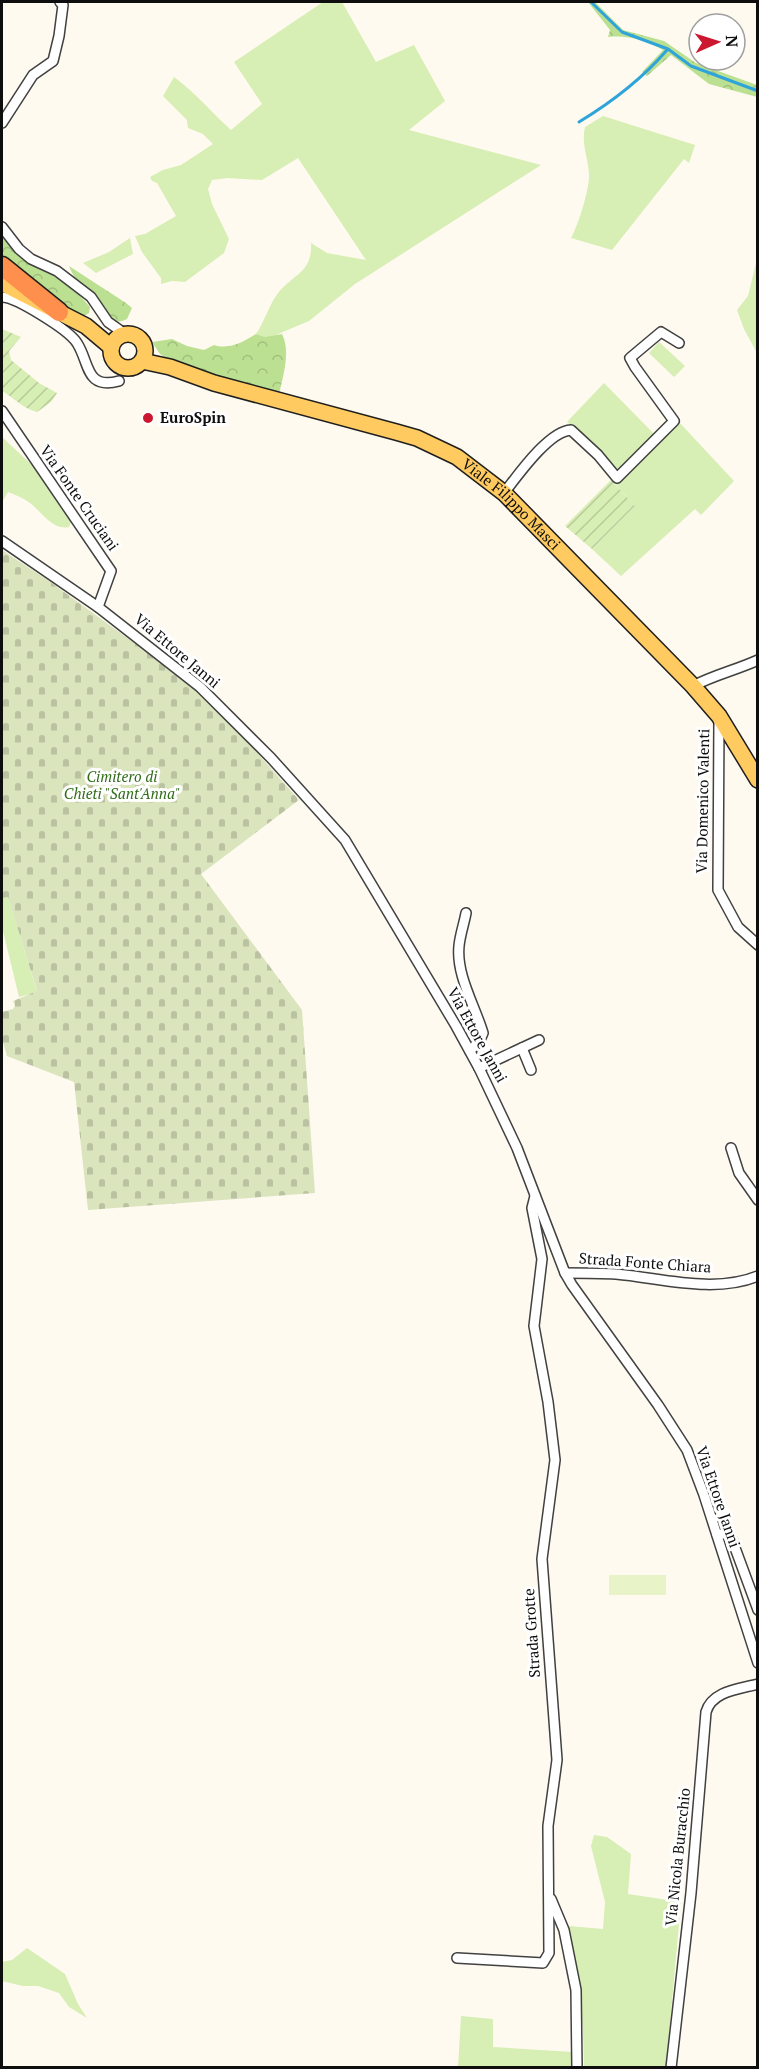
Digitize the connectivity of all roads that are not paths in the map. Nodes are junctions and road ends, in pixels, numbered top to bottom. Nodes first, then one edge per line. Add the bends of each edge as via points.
1 (60, 2) edge
2 (2, 123) edge
3 (2, 227) edge
4 (2, 266) edge
5 (2, 274) edge
6 (2, 283) edge
7 (2, 297) edge
8 (97, 307) junction
9 (64, 315) junction
10 (119, 339) junction
11 (679, 343) dead end
12 (144, 354) junction
13 (119, 381) dead end
14 (2, 411) edge
15 (504, 493) junction
16 (2, 541) edge
17 (98, 607) junction
18 (758, 660) edge
19 (693, 686) junction
20 (719, 716) junction
21 (758, 780) edge
22 (466, 913) dead end
23 (758, 945) edge
24 (539, 1040) dead end
25 (522, 1048) junction
26 (470, 1051) junction
27 (479, 1068) junction
28 (531, 1070) dead end
29 (731, 1148) dead end
30 (536, 1196) junction
31 (758, 1200) edge
32 (565, 1273) junction
33 (758, 1276) edge
34 (717, 1535) junction
35 (758, 1610) edge
36 (758, 1663) edge
37 (758, 1684) edge
38 (549, 1894) junction
39 (457, 1958) dead end
40 (577, 2067) edge
41 (671, 2067) edge

1 - 2 street via 63,5 53,61 33,75
3 - 8 street via 25,254 57,271 91,297
4 - 9 highway
5 - 9 main road
6 - 9 main road
7 - 13 street via 16,300 68,334 96,380
8 - 9 street via 92,318
8 - 10 street
9 - 10 main road
10 - 12 main road via 137,335
10 - 12 main road via 113,359 120,366 138,365
11 - 15 street via 662,332 630,358 674,421 617,478 571,430 563,430
12 - 15 main road, Viale Filippo Masci via 214,383 417,438 457,457
14 - 17 street, Via Fonte Cruciani via 111,571
15 - 19 main road, Viale Filippo Masci
16 - 17 street, Via Ettore Janni
17 - 26 street, Via Ettore Janni via 200,687 345,840
18 - 19 street
19 - 20 main road, Viale Filippo Masci
20 - 21 main road, Viale Filippo Masci
20 - 23 street, Via Domenico Valenti via 717,890 738,927
22 - 26 street via 459,947 461,964 483,1033
24 - 25 street
25 - 27 street
25 - 28 street
26 - 27 street, Via Ettore Janni
27 - 30 street, Via Ettore Janni
29 - 31 street via 738,1173
30 - 32 street, Via Ettore Janni
30 - 38 street, Strada Grotte via 532,1208 542,1259 534,1326 555,1460 542,1559 557,1760 548,1826
32 - 33 street, Strada Fonte Chiara via 702,1284
32 - 34 street, Via Ettore Janni via 687,1450
34 - 35 street via 728,1533 731,1537
34 - 36 street, Via Ettore Janni
37 - 41 street, Via Nicola Buracchio via 717,1696 706,1712
38 - 39 street via 549,1953 543,1963
38 - 40 street, Strada Grotte via 564,1930 576,1990

